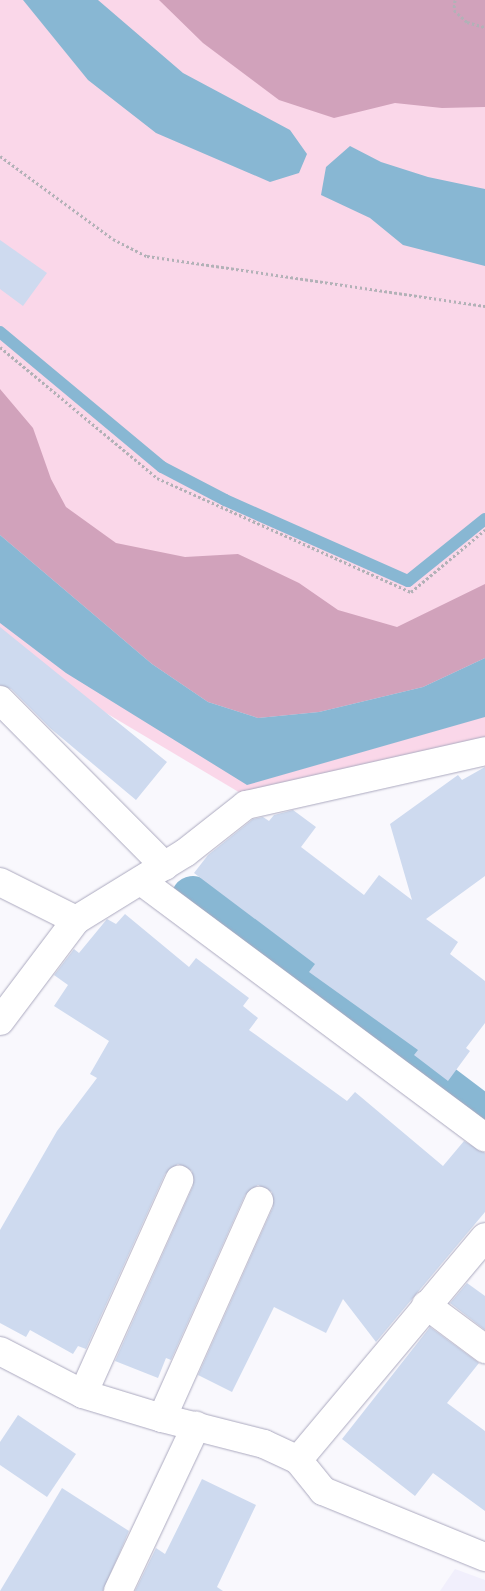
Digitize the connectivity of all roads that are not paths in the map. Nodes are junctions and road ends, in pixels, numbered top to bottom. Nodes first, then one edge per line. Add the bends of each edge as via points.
1 (0, 700) edge
2 (485, 751) edge
3 (165, 866) junction
4 (141, 881) junction
5 (0, 882) edge
6 (76, 920) junction
7 (0, 1021) edge
8 (485, 1137) edge
9 (178, 1180) dead end
10 (259, 1201) dead end
11 (485, 1237) edge
12 (426, 1305) junction
13 (485, 1349) edge
14 (0, 1351) edge
15 (83, 1394) junction
16 (162, 1418) junction
17 (196, 1426) junction
18 (298, 1460) junction
19 (485, 1557) edge
20 (118, 1591) edge

1 - 3 street
2 - 3 street via 246,805
3 - 4 street
4 - 6 street
4 - 8 street
5 - 6 street
6 - 7 street
9 - 15 street
10 - 16 street
11 - 12 street
12 - 13 street
12 - 18 street
14 - 15 street
15 - 16 street
16 - 17 street
17 - 18 street via 264,1444
17 - 20 street
18 - 19 street via 323,1491

